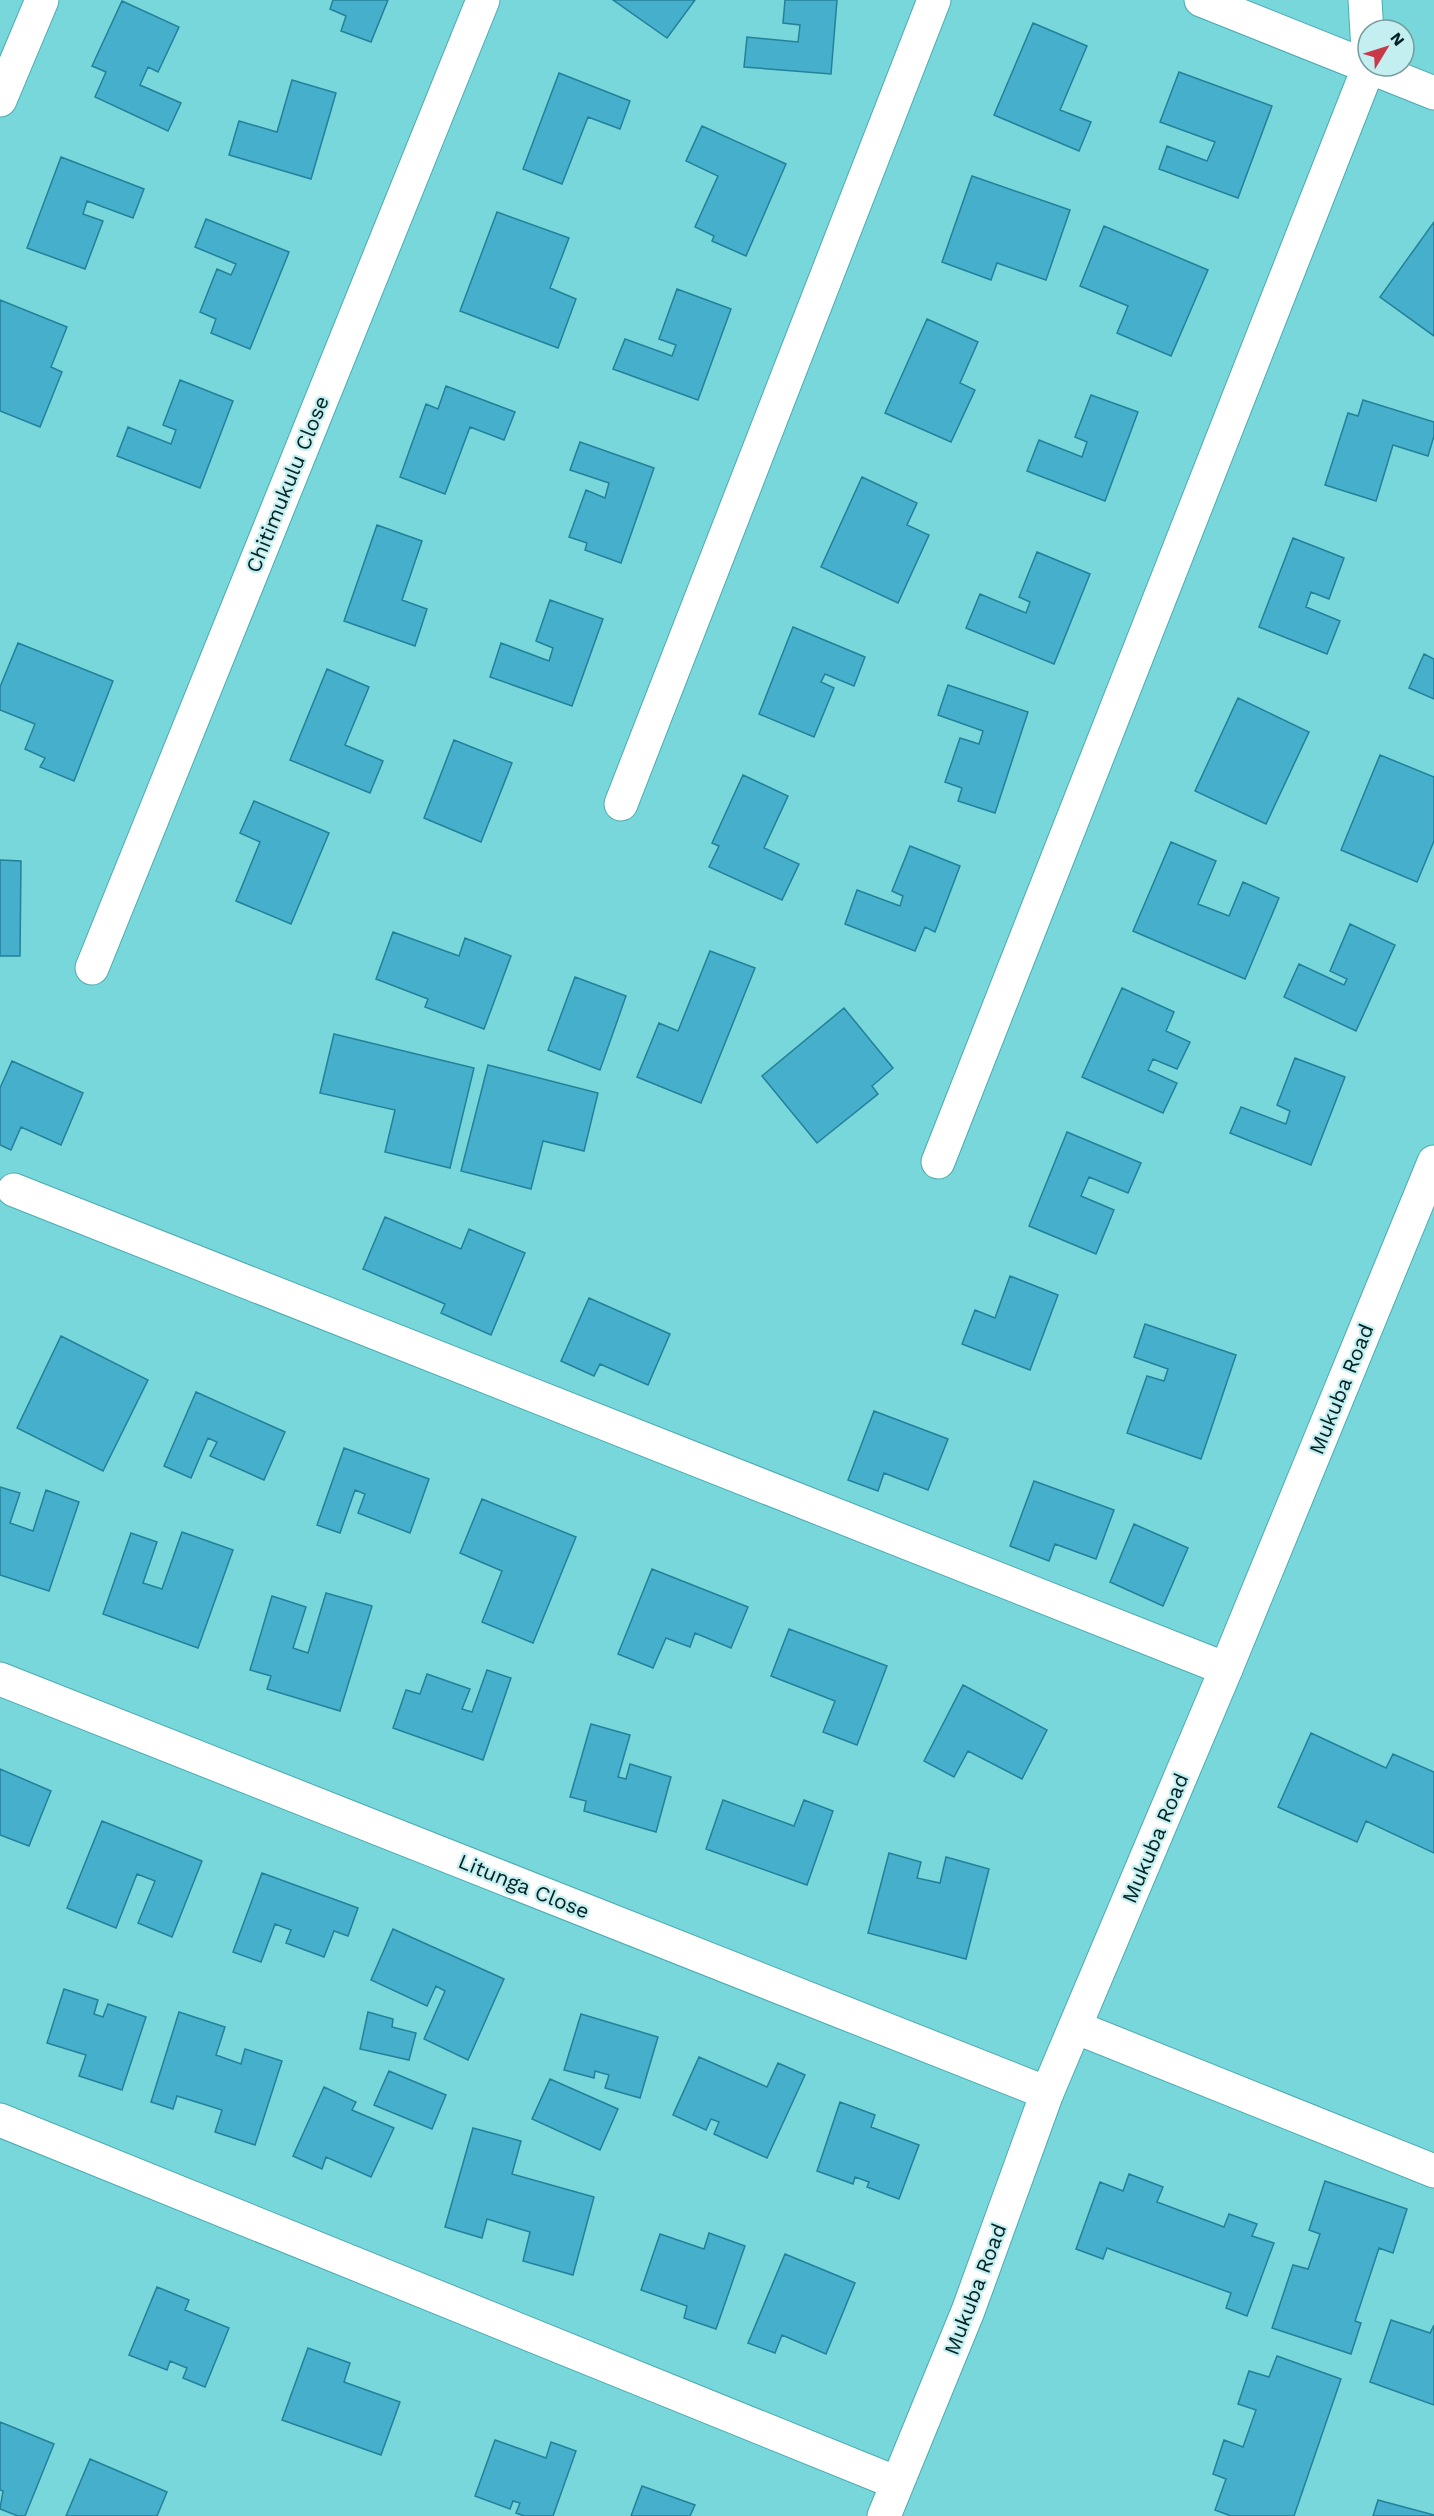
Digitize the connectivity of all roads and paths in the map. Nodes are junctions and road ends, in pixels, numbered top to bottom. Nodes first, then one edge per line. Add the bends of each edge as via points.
1 (42, 0) edge
2 (483, 0) edge
3 (934, 0) edge
4 (1201, 0) edge
5 (1365, 0) edge
6 (1366, 18) edge
7 (1356, 61) edge
8 (1365, 78) edge
9 (1398, 78) edge
10 (1434, 93) edge
11 (0, 100) edge
12 (621, 804) dead end
13 (92, 968) dead end
14 (938, 1162) dead end
15 (1434, 1162) edge
16 (14, 1190) dead end
17 (1226, 1669) junction
18 (0, 1679) edge
19 (1075, 2027) junction
20 (1047, 2093) junction
21 (0, 2120) edge
22 (1434, 2171) edge
23 (897, 2483) junction
24 (884, 2516) edge

1 - 11 street
2 - 13 street, Chitimukulu Close
3 - 12 street
4 - 7 street
5 - 6 street
8 - 14 street
9 - 10 street
15 - 17 street, Mukuba Road
16 - 17 street
17 - 19 street, Mukuba Road
18 - 20 street, Litunga Close
19 - 20 street, Mukuba Road
19 - 22 street
20 - 23 street, Mukuba Road via 968,2311
21 - 23 street
23 - 24 street, Mukuba Road

